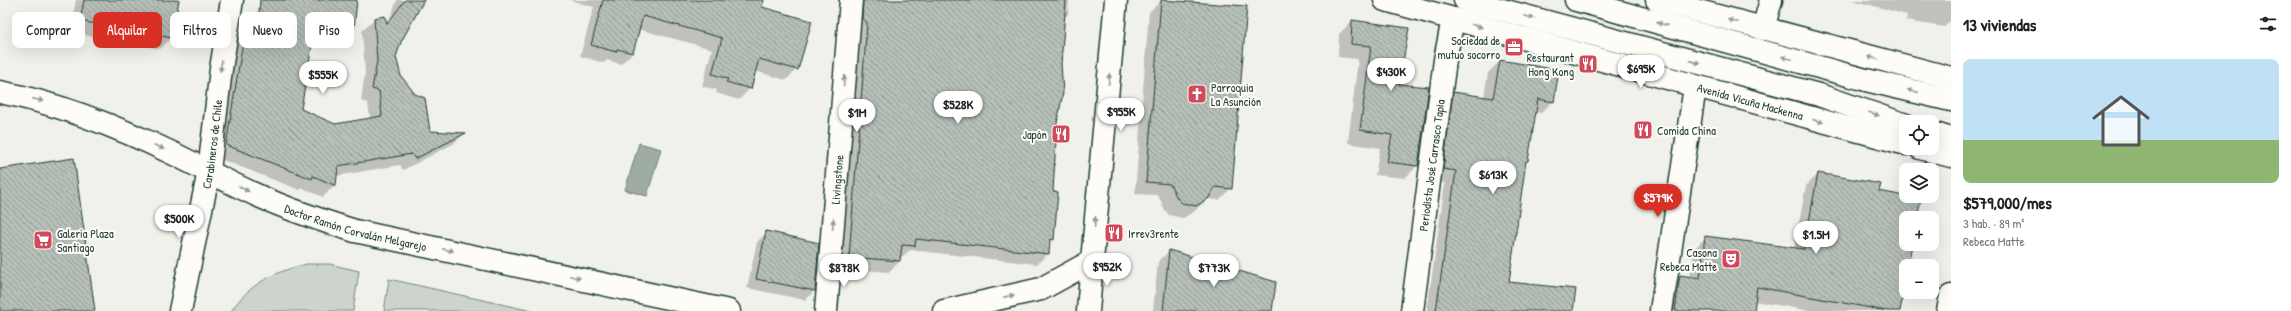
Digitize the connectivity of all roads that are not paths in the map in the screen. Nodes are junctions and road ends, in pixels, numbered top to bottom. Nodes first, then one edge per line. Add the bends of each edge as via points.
1 (232, 0) edge
2 (851, 0) edge
3 (1116, 0) edge
4 (1385, 0) edge
5 (1464, 0) edge
6 (1576, 0) edge
7 (1657, 0) edge
8 (1771, 0) edge
9 (1453, 20) junction
10 (1763, 29) junction
11 (1951, 78) edge
12 (1695, 87) junction
13 (0, 92) edge
14 (1951, 100) edge
15 (1899, 123) edge
16 (1939, 135) edge
17 (1951, 139) edge
18 (1899, 142) edge
19 (1939, 153) edge
20 (1951, 156) edge
21 (209, 172) junction
22 (1092, 261) junction
23 (1951, 296) edge
24 (180, 311) edge
25 (729, 311) edge
26 (826, 311) edge
27 (944, 311) edge
28 (1088, 311) edge
29 (1412, 311) edge
30 (1661, 311) edge
31 (1948, 311) edge

1 -> 21 main road, Carabineros de Chile
26 -> 2 main road, Livingstone
22 -> 3 main road
4 - 9 main road, Avenida Vicuña Mackenna
5 -> 15 main road via 1811,93
14 -> 6 main road via 1866,80
10 -> 7 main road
8 - 10 main road
9 -> 12 main road, Avenida Vicuña Mackenna
9 - 29 main road, Periodista José Carrasco Tapia
11 -> 10 main road
12 -> 18 main road, Avenida Vicuña Mackenna
12 - 30 main road
13 -> 21 main road, Doctor Ramón Corvalán Melgarejo via 48,102 87,116
16 - 17 main road
19 - 20 main road
21 - 24 main road, Carabineros de Chile
21 -> 25 main road, Doctor Ramón Corvalán Melgarejo via 310,218 355,231
27 -> 22 main road via 1041,289
22 - 28 main road
23 - 31 main road

